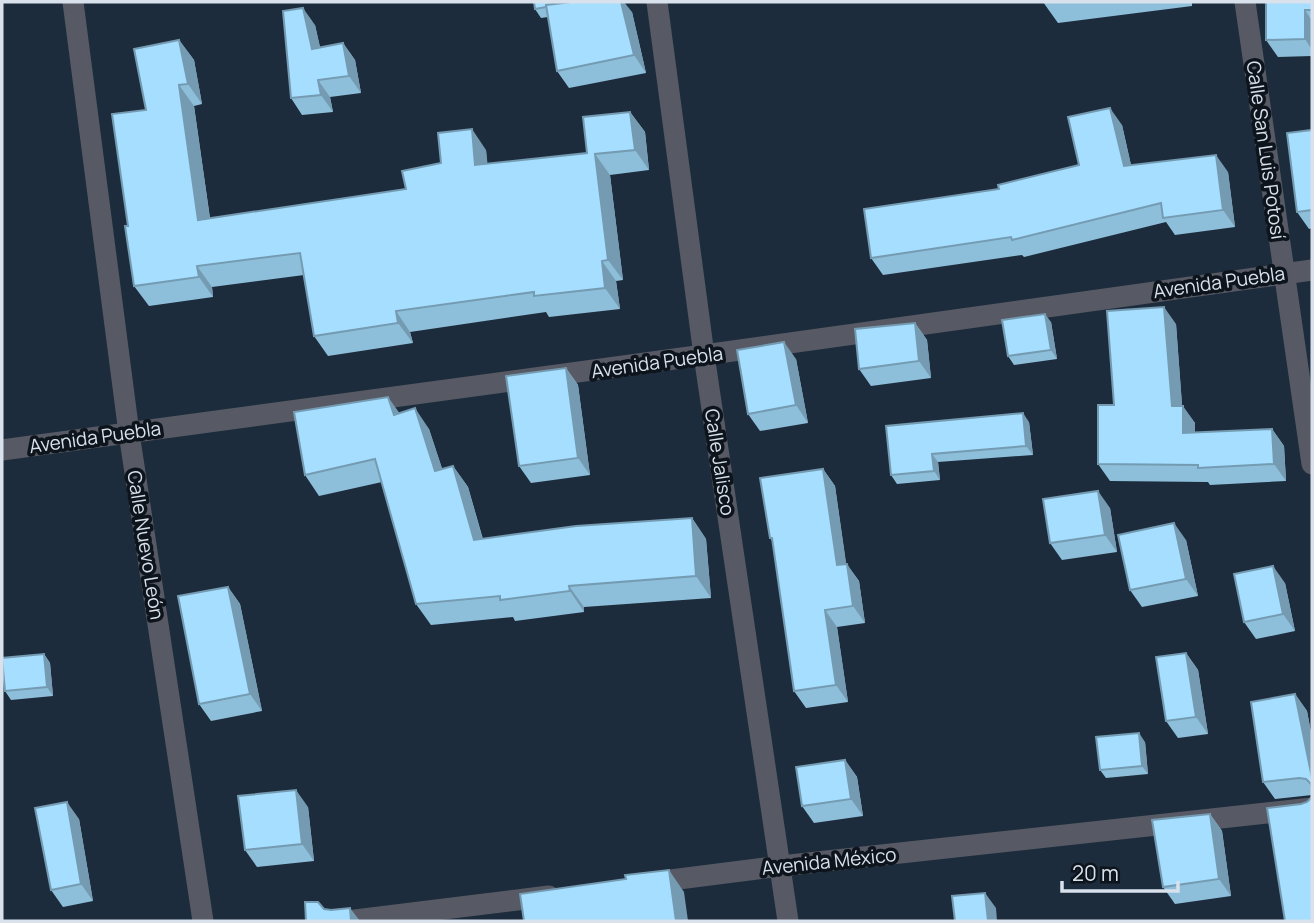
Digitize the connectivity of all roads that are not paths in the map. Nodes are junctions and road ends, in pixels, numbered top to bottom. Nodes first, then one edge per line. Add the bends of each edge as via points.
1 (73, 2) edge
2 (657, 2) edge
3 (1245, 2) edge
4 (1312, 270) edge
5 (1283, 273) junction
6 (704, 355) junction
7 (129, 432) junction
8 (2, 450) edge
9 (1312, 464) edge
10 (1312, 808) edge
11 (781, 866) junction
12 (631, 885) edge
13 (564, 894) edge
14 (203, 921) edge
15 (347, 921) edge
16 (788, 921) edge

1 - 7 street, Calle Nuevo León
2 - 6 street, Calle Jalisco
3 - 5 street, Calle San Luis Potosí
4 - 5 street, Avenida Puebla
5 - 6 street, Avenida Puebla
5 - 9 street, Calle San Luis Potosí
6 - 7 street, Avenida Puebla
6 - 11 street, Calle Jalisco
7 - 8 street, Avenida Puebla
7 - 14 street, Calle Nuevo León
10 - 11 street, Avenida México
11 - 12 street, Avenida México
11 - 16 street, Calle Jalisco
13 - 15 street

